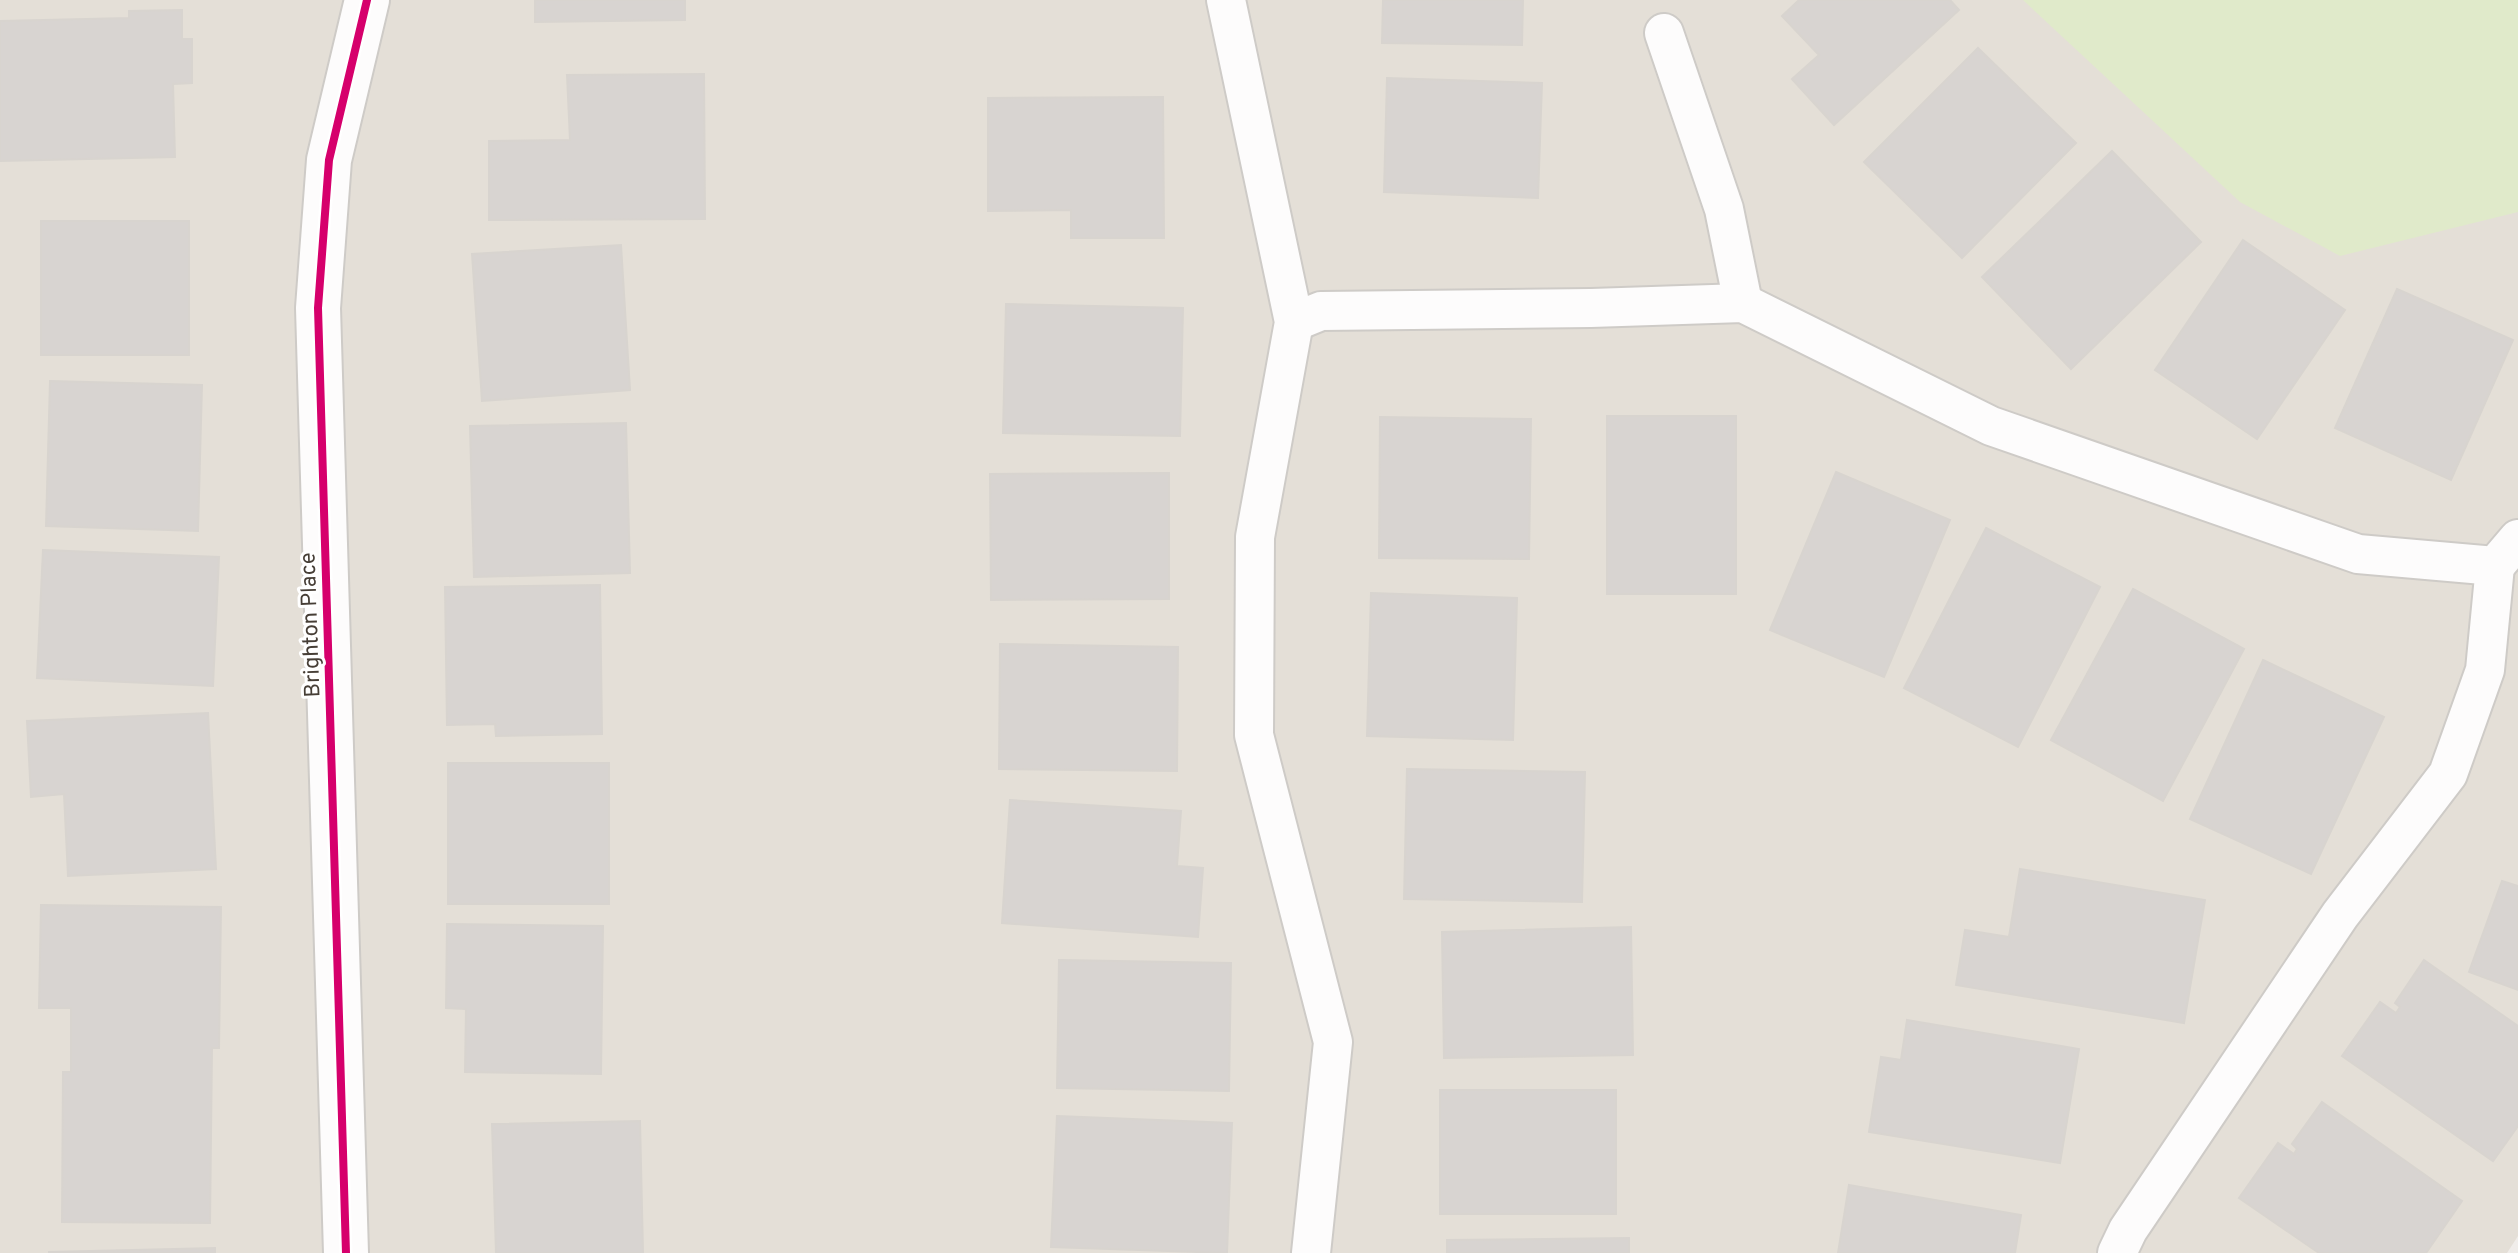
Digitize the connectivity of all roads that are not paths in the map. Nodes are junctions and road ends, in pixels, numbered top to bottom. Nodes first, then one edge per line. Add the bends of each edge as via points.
1 (367, 0) edge
2 (1226, 0) edge
3 (1664, 33) dead end
4 (1743, 303) junction
5 (1294, 322) junction
6 (2506, 552) edge
7 (346, 1253) edge
8 (1311, 1253) edge
9 (2117, 1253) edge

1 - 7 street, Brighton Place via 329,160 318,308
2 - 5 lane
3 - 4 lane via 1724,209
4 - 5 lane via 1321,311
4 - 6 lane via 1991,426 2358,554
5 - 8 lane via 1255,537 1254,735 1333,1042
6 - 9 lane via 2485,670 2448,774 2340,915

